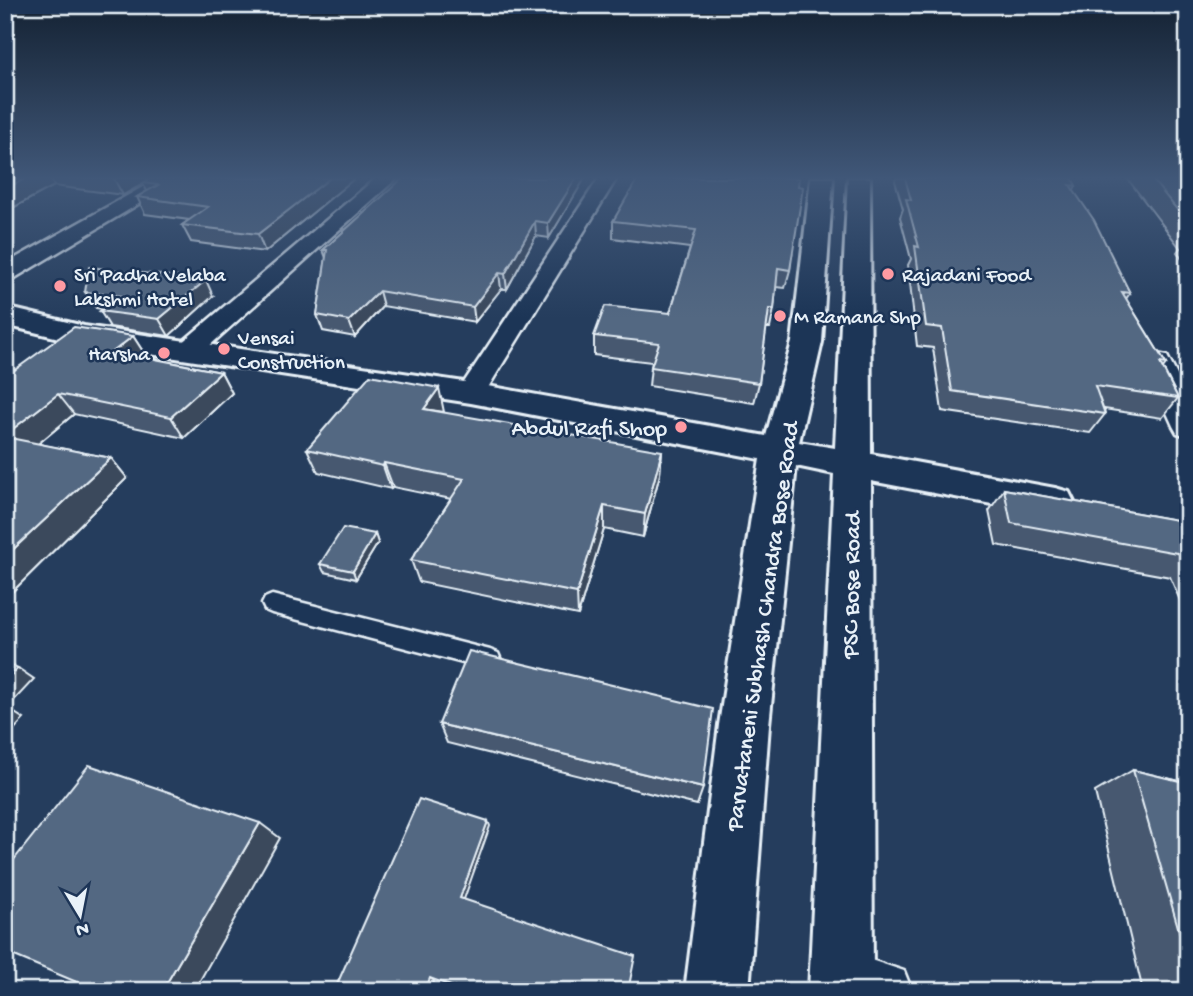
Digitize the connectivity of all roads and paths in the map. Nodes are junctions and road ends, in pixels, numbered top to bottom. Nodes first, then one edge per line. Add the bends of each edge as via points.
1 (92, 224) edge
2 (334, 224) edge
3 (578, 224) edge
4 (818, 224) edge
5 (858, 224) edge
6 (5, 274) edge
7 (5, 316) edge
8 (84, 335) junction
9 (1145, 339) edge
10 (189, 350) junction
11 (54, 357) edge
12 (471, 393) junction
13 (1188, 426) edge
14 (779, 452) junction
15 (852, 466) junction
16 (1094, 509) edge
17 (272, 604) dead end
18 (515, 666) edge
19 (856, 986) edge
20 (717, 991) edge

1 - 6 street
2 - 10 street
3 - 12 street
4 - 14 street, Parvataneni Subhash Chandra Bose Road via 807,342
5 - 15 street, PSC Bose Road
7 - 8 street
8 - 10 street
8 - 11 street
9 - 13 street
10 - 12 street
12 - 14 street
14 - 15 street
14 - 20 street, Parvataneni Subhash Chandra Bose Road via 731,722
15 - 16 street
15 - 19 street, PSC Bose Road
17 - 18 lane

